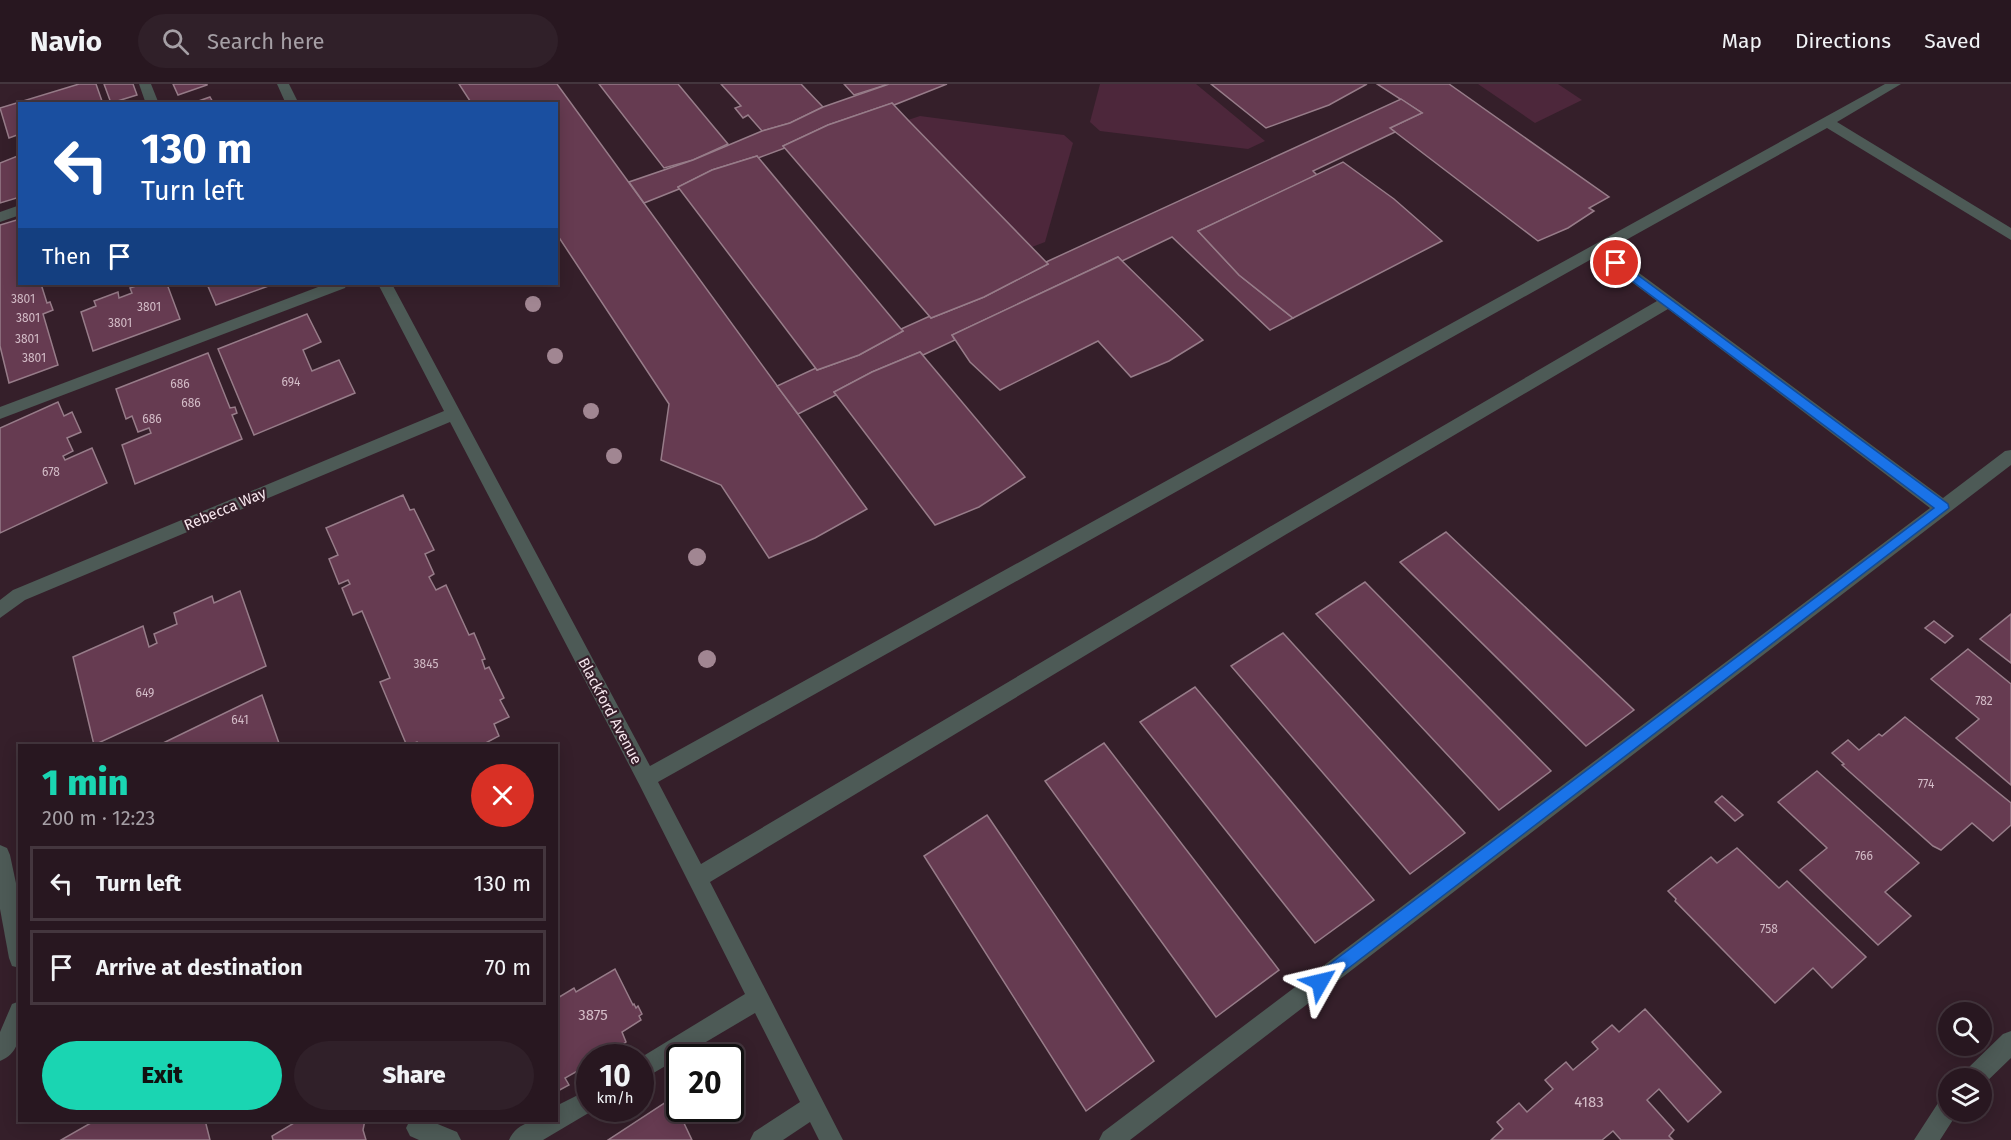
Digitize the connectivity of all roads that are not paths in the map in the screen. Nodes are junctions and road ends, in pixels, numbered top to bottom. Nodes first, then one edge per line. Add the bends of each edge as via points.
1 (145, 84) edge
2 (283, 84) edge
3 (1895, 84) edge
4 (152, 102) edge
5 (292, 102) edge
6 (1827, 122) junction
7 (18, 211) edge
8 (0, 217) edge
9 (2011, 235) edge
10 (1599, 250) junction
11 (337, 285) edge
12 (386, 285) edge
13 (1668, 302) junction
14 (0, 413) edge
15 (453, 414) junction
16 (2011, 456) edge
17 (1943, 508) junction
18 (0, 610) edge
19 (646, 778) junction
20 (0, 855) edge
21 (697, 878) junction
22 (18, 948) edge
23 (759, 998) junction
24 (18, 1017) edge
25 (2011, 1042) edge
26 (0, 1050) edge
27 (654, 1062) edge
28 (1984, 1068) edge
29 (814, 1106) junction
30 (576, 1108) edge
31 (558, 1118) edge
32 (552, 1122) edge
33 (1938, 1122) edge
34 (418, 1128) dead end
35 (449, 1140) edge
36 (521, 1140) edge
37 (762, 1140) edge
38 (831, 1140) edge
39 (1111, 1140) edge
40 (1926, 1140) edge

1 - 4 street
2 - 5 street
3 - 6 street
6 - 9 street
6 - 10 street
7 - 8 street
10 - 13 street
10 - 19 street
11 - 14 street
12 - 15 street, Blackford Avenue
13 - 17 street
13 - 21 street
15 - 18 street, Rebecca Way via 19,595
15 - 19 street, Blackford Avenue
16 - 17 street
17 - 39 street
19 - 21 street, Blackford Avenue
20 - 22 street
21 - 23 street, Blackford Avenue
23 - 27 street
23 - 29 street, Blackford Avenue
24 - 26 street
25 - 28 street
29 - 37 street
29 - 38 street, Blackford Avenue
30 - 31 street
32 - 36 street
33 - 40 street
34 - 35 street

